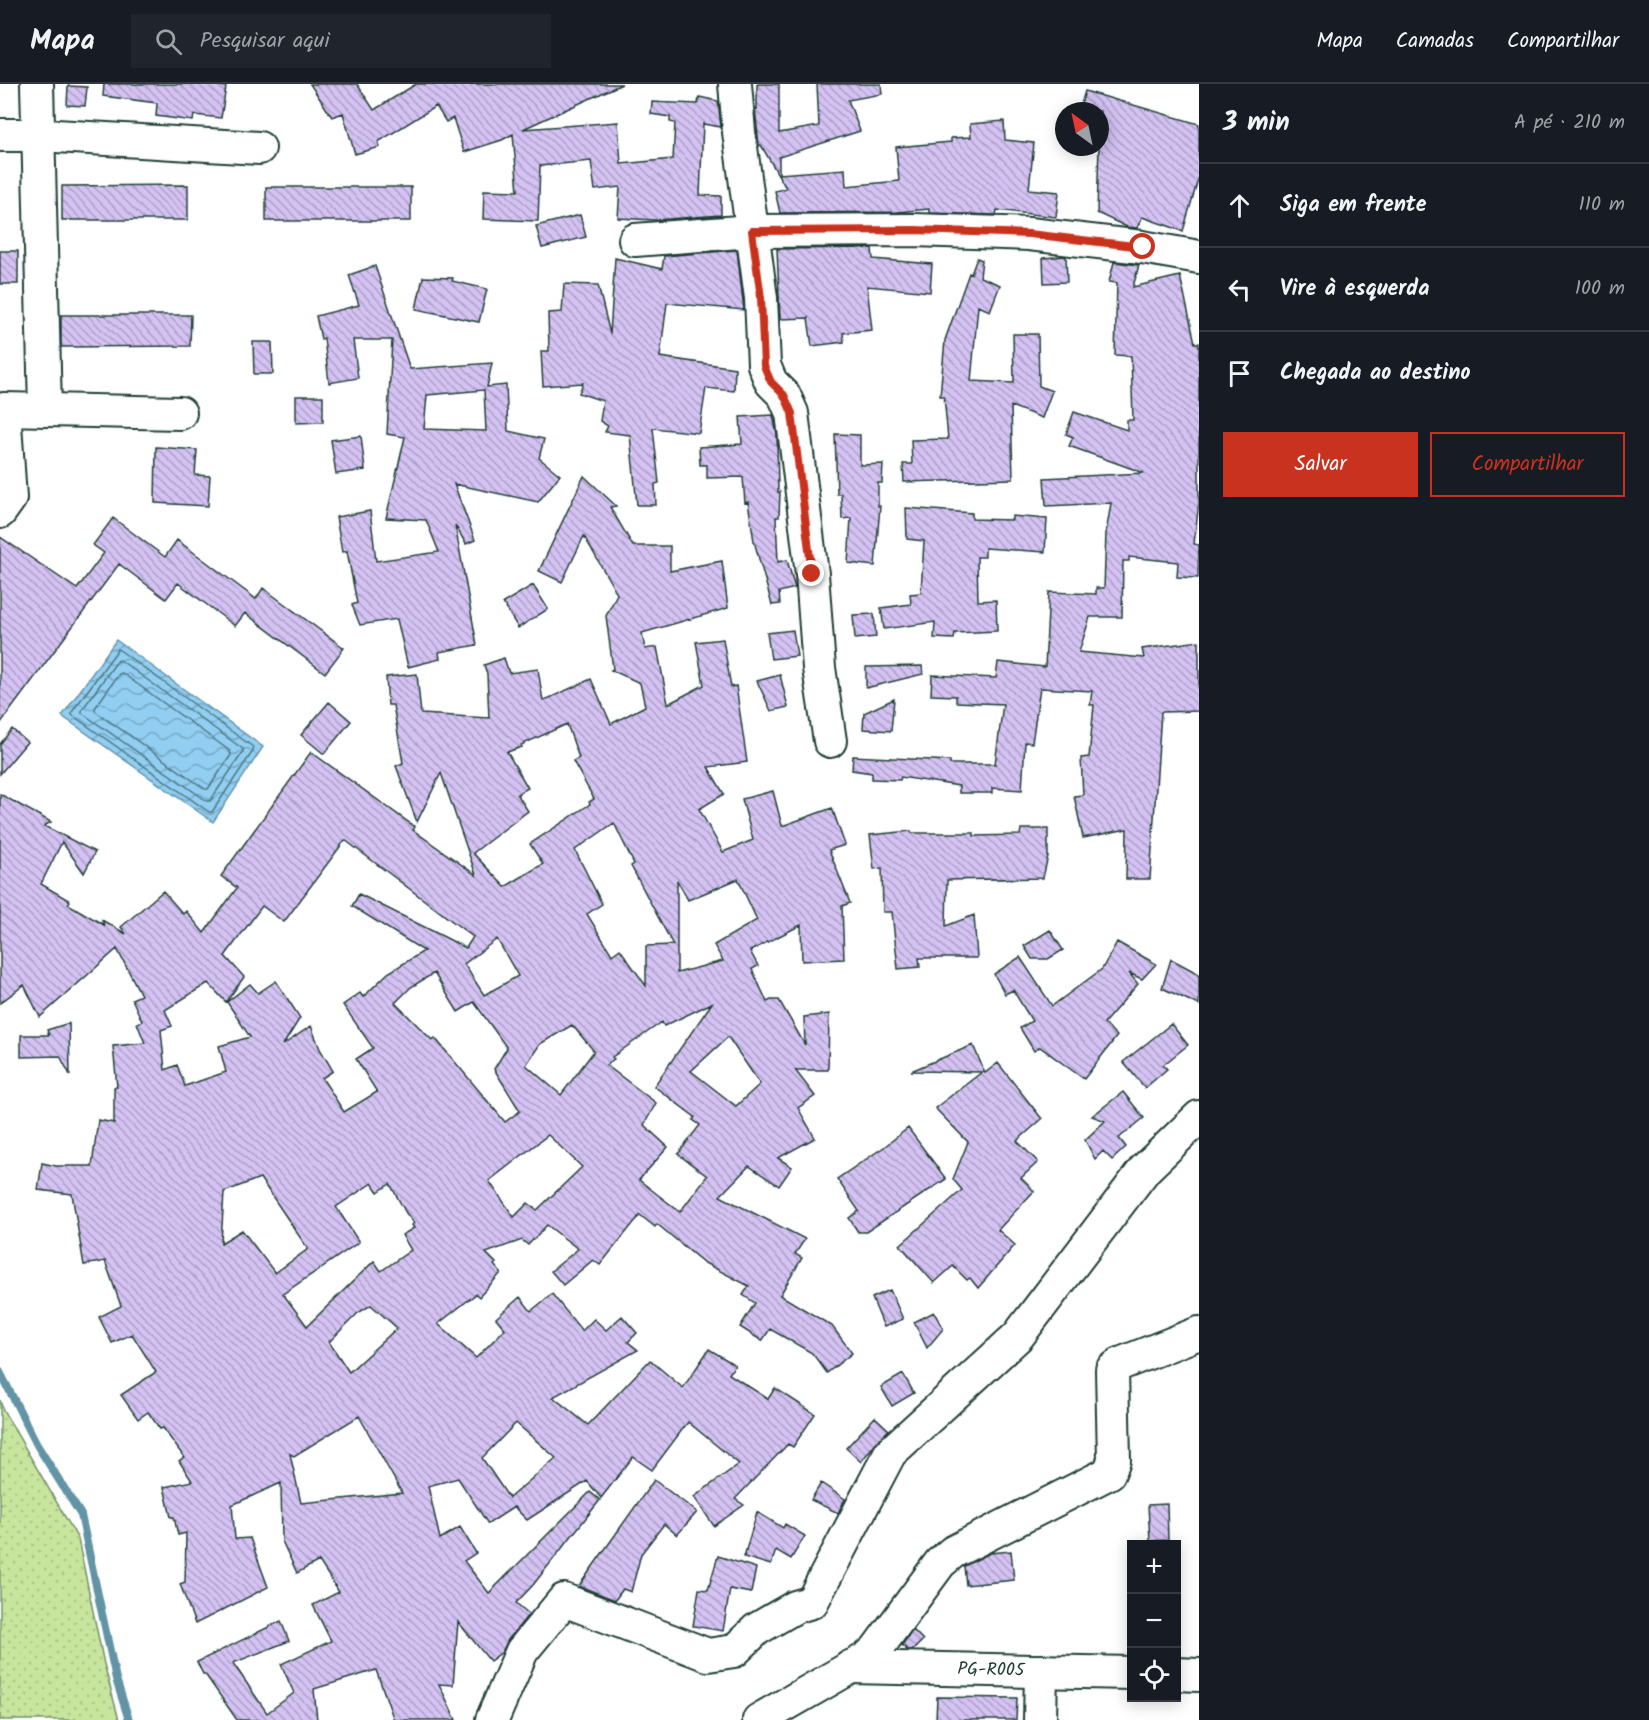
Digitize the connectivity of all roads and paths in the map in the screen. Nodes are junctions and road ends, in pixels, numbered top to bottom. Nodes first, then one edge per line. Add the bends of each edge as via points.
1 (37, 84) edge
2 (735, 84) edge
3 (0, 135) edge
4 (39, 135) junction
5 (259, 148) dead end
6 (752, 231) junction
7 (635, 240) dead end
8 (1199, 257) edge
9 (45, 410) junction
10 (180, 413) dead end
11 (0, 512) edge
12 (830, 741) dead end
13 (1199, 1117) edge
14 (1199, 1333) edge
15 (850, 1668) junction
16 (1041, 1671) junction
17 (1127, 1673) edge
18 (1181, 1674) edge
19 (1199, 1675) edge
20 (492, 1720) edge
21 (759, 1720) edge
22 (1040, 1720) edge

1 - 4 street
2 - 6 street
3 - 4 street
4 - 5 street
4 - 9 street
6 - 7 street
6 - 8 street via 1029,234
6 - 12 street via 761,298 764,366 792,413
9 - 10 street
9 - 11 street via 4,409 10,498
13 - 20 street via 1145,1169 1018,1335 890,1452 812,1602 795,1607 757,1629 734,1651 708,1654 564,1600 522,1652
14 - 15 street via 1112,1370 1114,1460 1109,1473 953,1552 940,1563 876,1650
15 - 16 street, PG-R005
15 - 21 street
16 - 17 street, PG-R005
16 - 22 street
18 - 19 street

